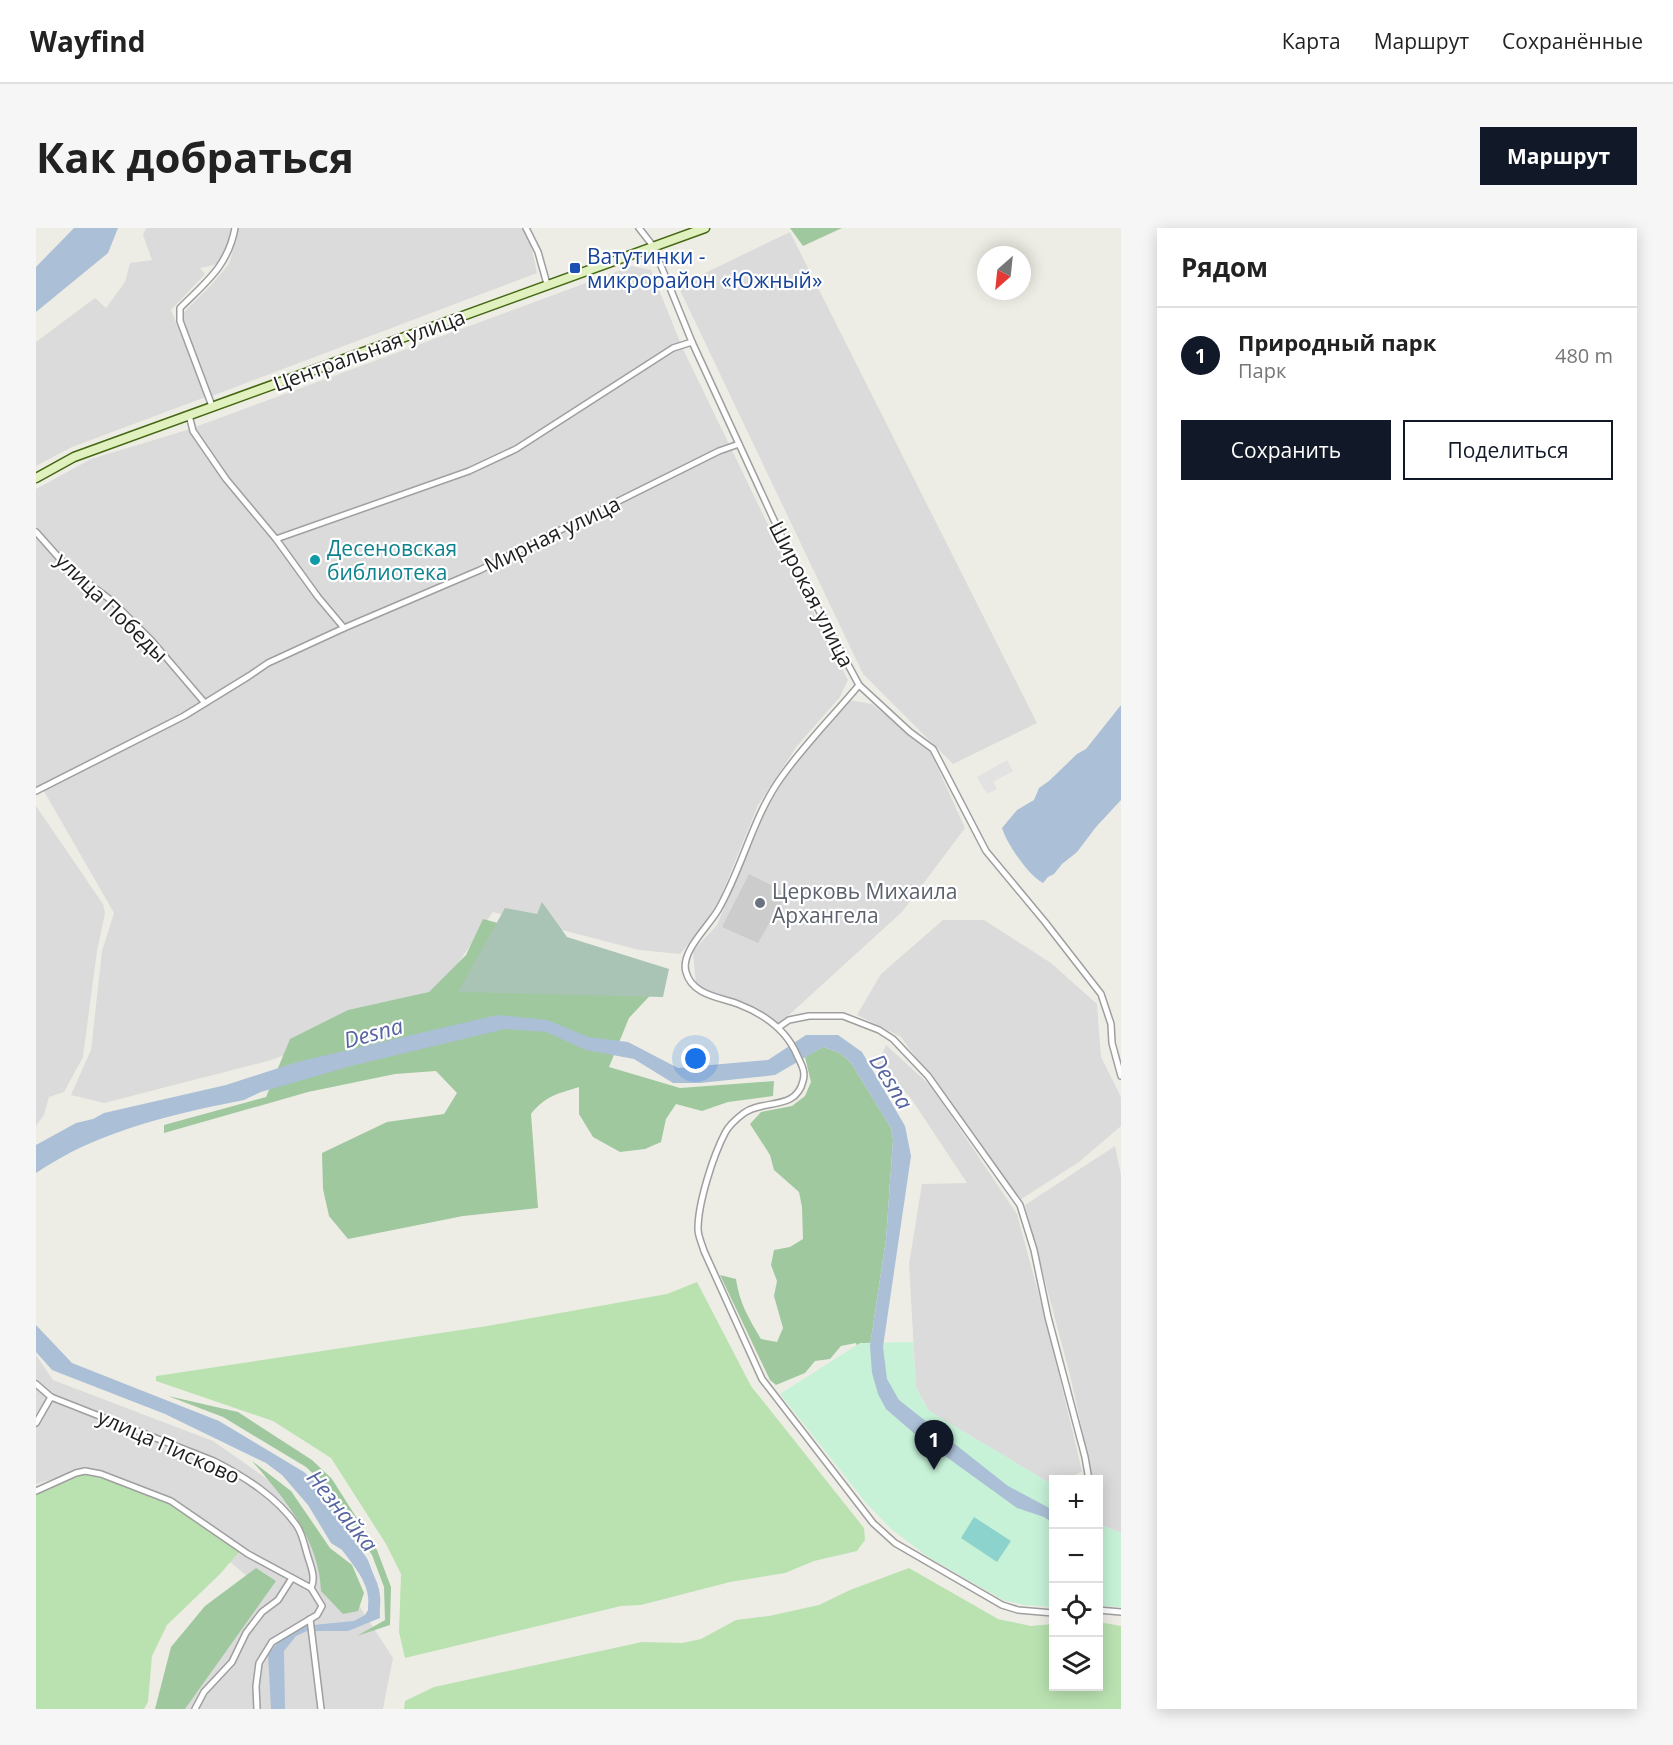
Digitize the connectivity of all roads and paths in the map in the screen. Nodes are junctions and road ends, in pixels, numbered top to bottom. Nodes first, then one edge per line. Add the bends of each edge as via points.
1 (235, 228) edge
2 (526, 228) edge
3 (639, 228) edge
4 (705, 228) edge
5 (653, 246) junction
6 (547, 284) junction
7 (692, 342) junction
8 (212, 406) junction
9 (189, 415) junction
10 (738, 444) junction
11 (36, 478) edge
12 (36, 532) edge
13 (276, 538) junction
14 (344, 628) junction
15 (860, 685) junction
16 (204, 702) junction
17 (36, 791) edge
18 (779, 1027) junction
19 (1121, 1076) edge
20 (36, 1384) edge
21 (51, 1397) junction
22 (36, 1423) edge
23 (1088, 1475) edge
24 (36, 1491) edge
25 (292, 1578) junction
26 (311, 1588) junction
27 (1103, 1610) edge
28 (1121, 1612) edge
29 (1049, 1613) edge
30 (310, 1622) junction
31 (195, 1709) edge
32 (257, 1709) edge
33 (321, 1709) edge

1 - 8 street via 219,268 180,308 180,321
2 - 6 street
3 - 5 street, Широкая улица
4 - 5 street, Центральная улица
5 - 6 street, Центральная улица
5 - 7 street, Широкая улица
6 - 8 street, Центральная улица
7 - 10 street, Широкая улица
7 - 13 street via 673,348 516,449 469,471
8 - 9 street, Центральная улица
9 - 11 street, Центральная улица via 74,457
9 - 13 street via 193,431 226,479
10 - 14 street, Мирная улица via 480,570
10 - 15 street, Широкая улица via 808,592
12 - 16 street, улица Победы via 68,568 112,601 152,641
13 - 14 street
14 - 16 street, Мирная улица via 268,663
15 - 18 street, Широкая улица via 782,776 765,803 724,898 684,962 686,975 708,996 737,1003
15 - 19 street via 933,749 986,851 1101,994
16 - 17 street via 184,716
18 - 23 street via 789,1020 809,1016 843,1016 879,1029 893,1039 928,1076 1020,1205
18 - 29 street via 791,1041 805,1073 800,1093 792,1099 747,1111 733,1121 704,1193 698,1232 762,1379 873,1522 895,1543 1002,1605
20 - 21 street, улица Писково
21 - 22 street
21 - 26 street, улица Писково via 214,1461 272,1498 298,1528 314,1582
24 - 25 street via 76,1473 101,1474 171,1501 248,1554
25 - 26 street
25 - 31 street via 278,1600 262,1612 246,1633 232,1662 204,1692
26 - 30 street, улица Писково via 322,1606
27 - 28 street
30 - 32 street via 272,1642 259,1663
30 - 33 street

